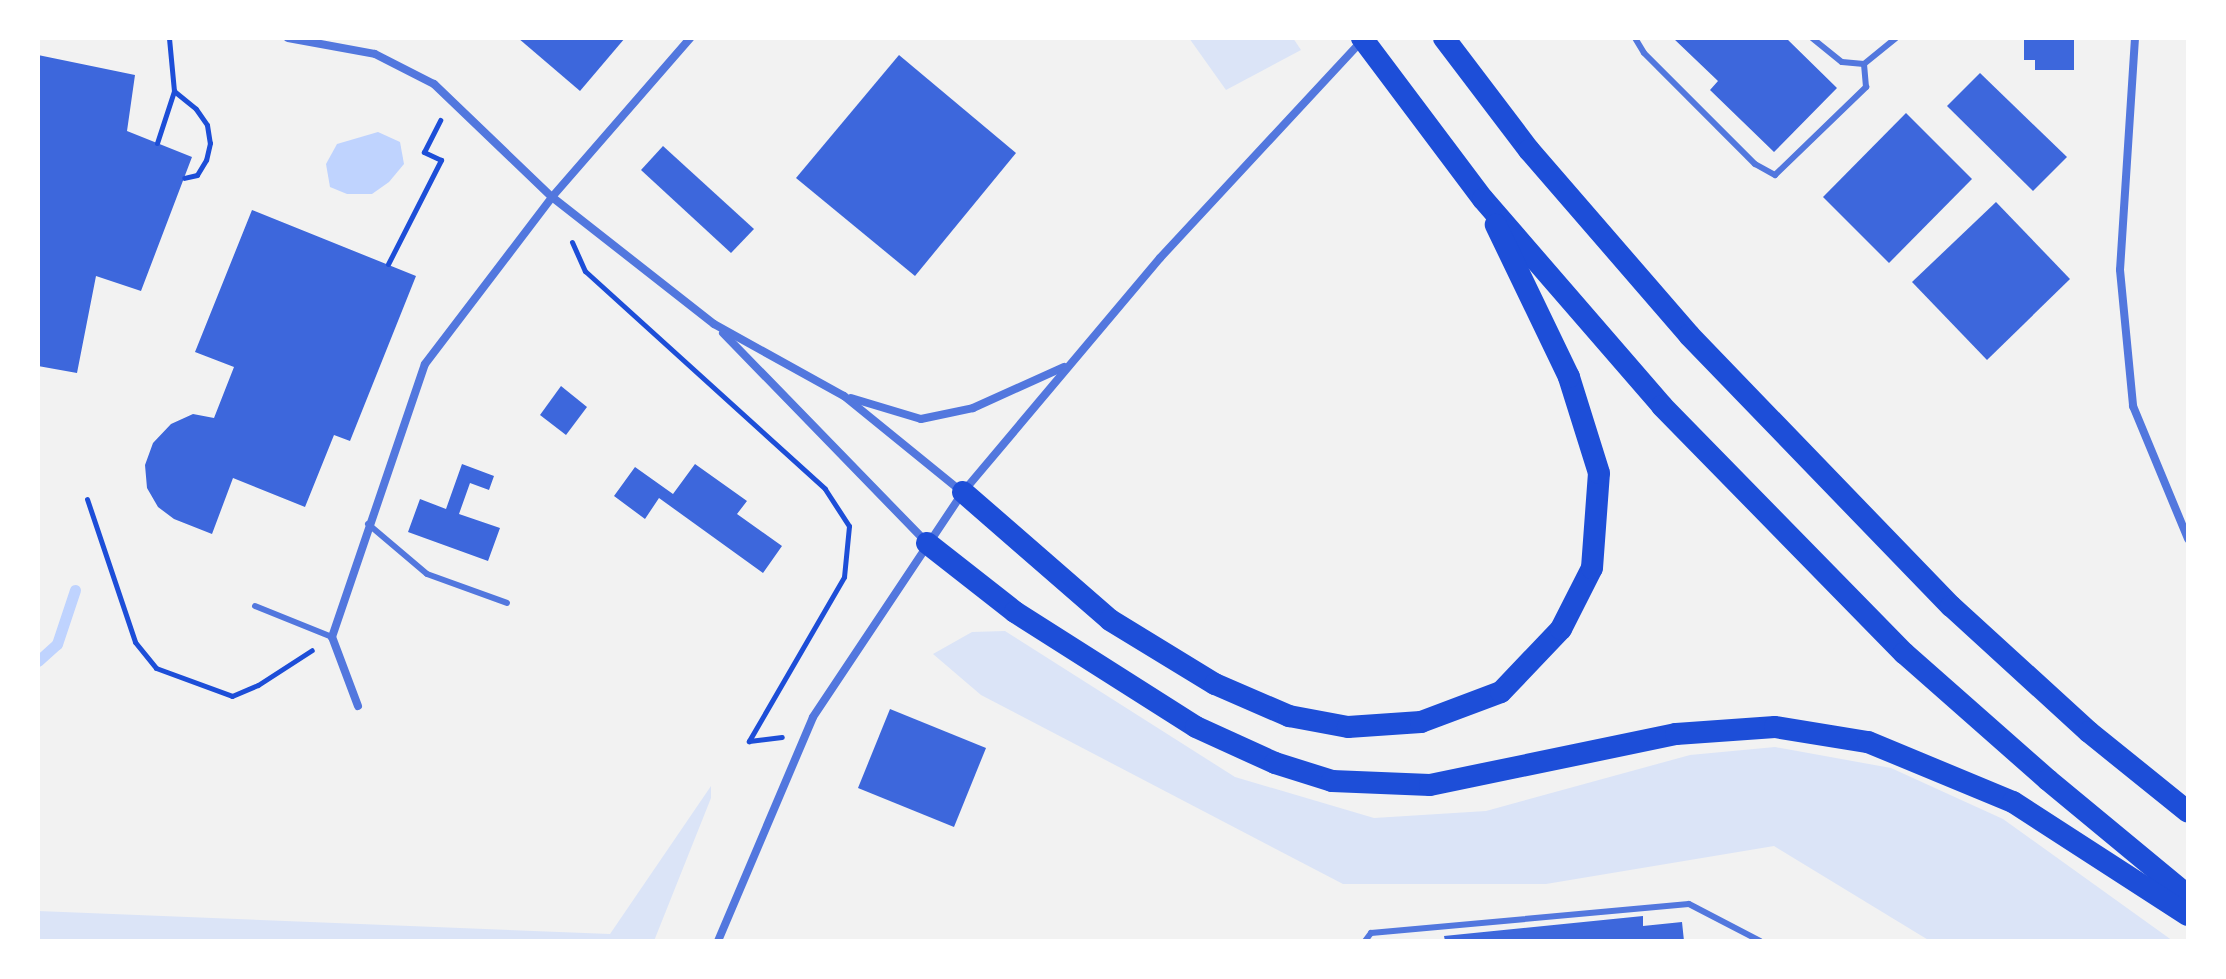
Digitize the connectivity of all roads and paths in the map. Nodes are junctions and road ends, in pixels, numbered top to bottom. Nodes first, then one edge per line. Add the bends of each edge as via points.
1 (169, 38) edge
2 (288, 38) edge
3 (690, 38) edge
4 (1363, 38) edge
5 (1444, 38) edge
6 (1635, 38) edge
7 (1812, 38) edge
8 (1896, 38) edge
9 (2135, 38) edge
10 (1864, 64) junction
11 (174, 91) junction
12 (434, 132) dead end
13 (157, 143) dead end
14 (184, 178) dead end
15 (552, 197) junction
16 (1483, 199) junction
17 (388, 264) dead end
18 (714, 324) junction
19 (1069, 365) junction
20 (844, 396) junction
21 (963, 492) junction
22 (87, 499) dead end
23 (368, 524) junction
24 (2188, 539) edge
25 (927, 543) junction
26 (507, 603) dead end
27 (255, 606) dead end
28 (332, 637) junction
29 (358, 706) dead end
30 (803, 735) junction
31 (2188, 812) edge
32 (2188, 896) edge
33 (2188, 915) edge
34 (718, 941) edge
35 (1365, 941) edge
36 (1760, 941) edge

1 - 11 path
2 - 15 street via 375,54 415,72
3 - 15 street
4 - 16 highway
4 - 19 street
5 - 31 highway via 1529,150 1689,335 1951,606 2089,732
6 - 10 lane via 1755,164 1775,175 1866,87
7 - 10 lane via 1842,62
8 - 10 lane
9 - 24 street via 2120,270 2133,406
11 - 13 path
11 - 14 path via 196,109 207,125 210,143 197,175
12 - 17 path via 424,152 441,160
15 - 18 street
15 - 23 street via 425,364
15 - 30 path via 585,271 825,489 849,526 844,577 749,741
16 - 21 highway via 1569,377 1599,473 1592,568 1561,629 1501,692 1421,722 1348,727 1289,716 1215,684 1110,620
16 - 32 highway via 1662,406 1904,653
18 - 20 street
18 - 25 street
19 - 20 street via 973,408 921,419
19 - 21 street
20 - 21 street
21 - 25 street
22 - 28 path via 135,642 156,668 232,696
23 - 26 lane via 427,574
23 - 28 street
25 - 30 street
25 - 33 highway via 1015,612 1196,727 1275,763 1332,781 1430,785 1676,734 1775,727 1868,742 2013,802
27 - 28 lane
28 - 29 street
30 - 34 street
35 - 36 lane via 1371,933 1689,904

